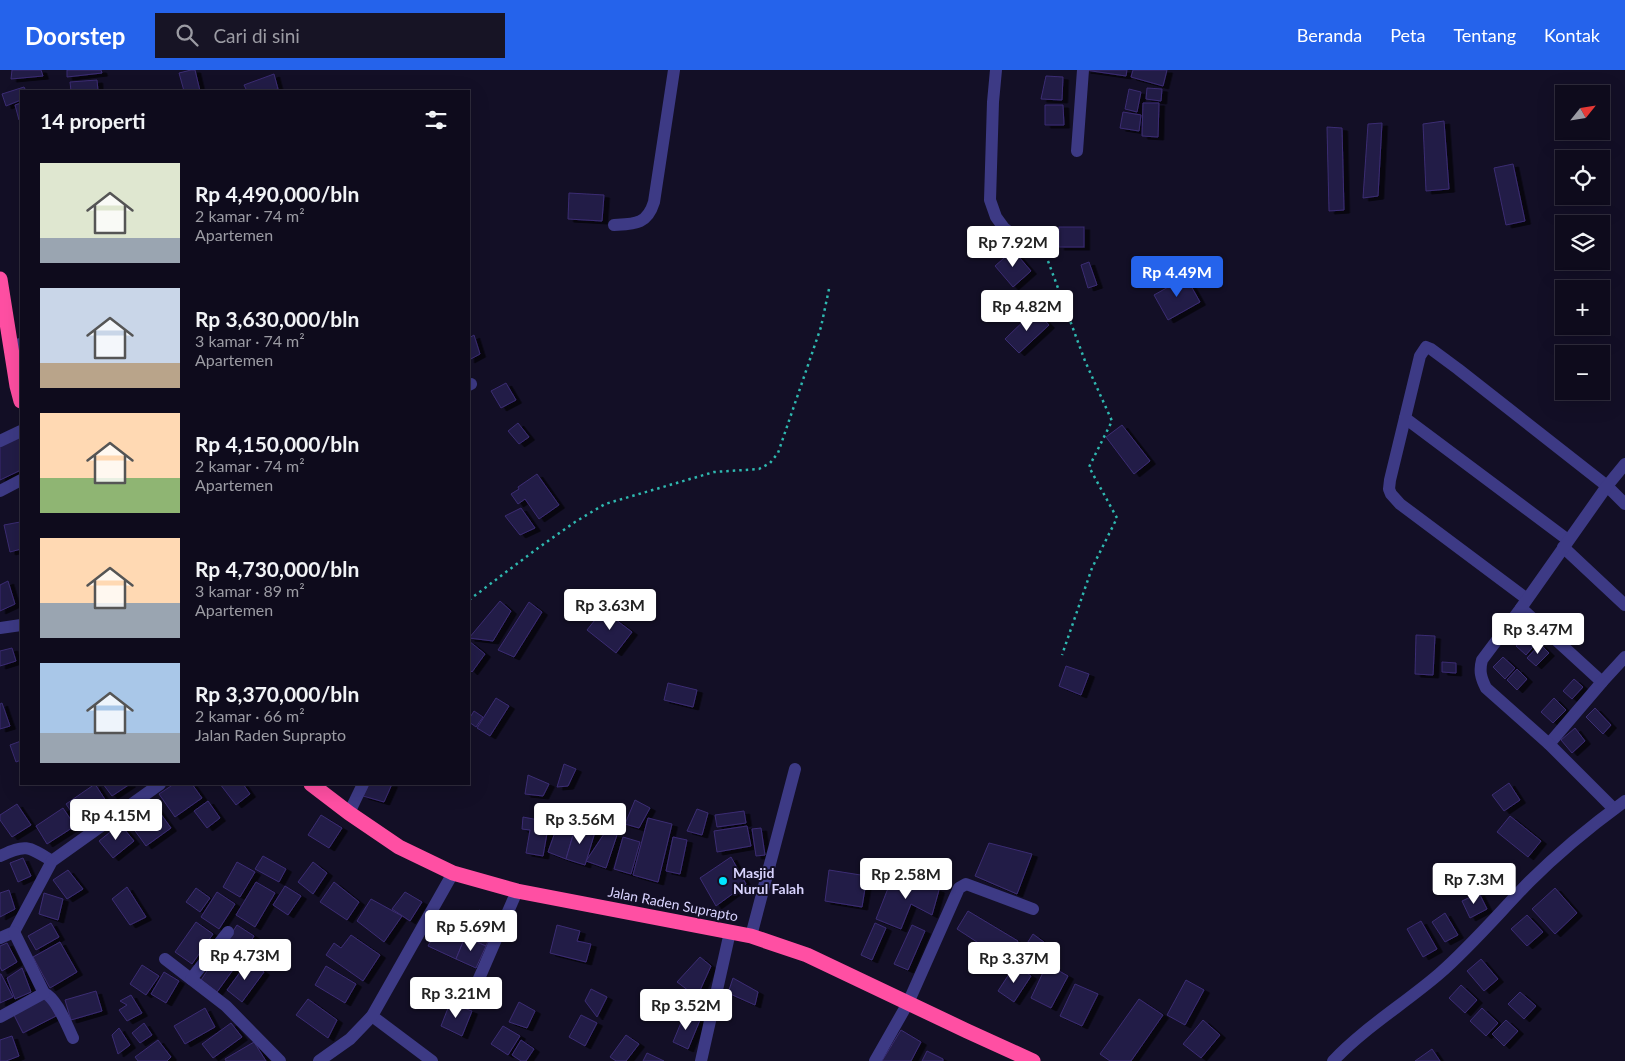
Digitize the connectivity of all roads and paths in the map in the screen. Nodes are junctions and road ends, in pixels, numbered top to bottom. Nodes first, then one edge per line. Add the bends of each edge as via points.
1 (674, 70) edge
2 (996, 70) edge
3 (1083, 70) edge
4 (1077, 151) dead end
5 (614, 225) dead end
6 (1044, 250) joint
7 (0, 279) edge
8 (829, 289) dead end
9 (16, 345) edge
10 (20, 398) edge
11 (1405, 418) junction
12 (20, 432) edge
13 (0, 442) edge
14 (1625, 464) edge
15 (20, 481) edge
16 (1606, 486) junction
17 (0, 491) edge
18 (1625, 504) edge
19 (1566, 543) junction
20 (470, 599) edge
21 (1524, 604) junction
22 (1625, 605) edge
23 (20, 626) edge
24 (0, 628) edge
25 (1062, 655) dead end
26 (1625, 657) edge
27 (1602, 682) junction
28 (1549, 744) junction
29 (795, 769) dead end
30 (159, 785) edge
31 (312, 785) edge
32 (363, 785) edge
33 (1625, 801) edge
34 (1614, 809) junction
35 (349, 813) junction
36 (0, 856) edge
37 (52, 861) junction
38 (452, 873) junction
39 (517, 892) junction
40 (1033, 909) dead end
41 (14, 932) junction
42 (228, 932) dead end
43 (730, 932) junction
44 (751, 936) junction
45 (0, 938) edge
46 (165, 959) dead end
47 (191, 978) junction
48 (44, 993) junction
49 (471, 997) dead end
50 (908, 1003) junction
51 (372, 1016) junction
52 (0, 1017) edge
53 (73, 1038) dead end
54 (280, 1061) edge
55 (319, 1061) edge
56 (432, 1061) edge
57 (701, 1061) edge
58 (875, 1061) edge
59 (1033, 1061) edge
60 (1333, 1061) edge

1 - 5 street via 651,212 635,224
2 - 6 street via 990,200 1004,228
3 - 4 street
6 - 25 path via 1085,361 1112,421 1089,467 1117,518 1092,568
7 - 9 highway
8 - 20 path via 821,327 778,453 770,463 759,469 714,472 605,504 538,548
9 - 10 highway
11 - 16 street via 1420,356 1426,347
11 - 19 street
11 - 21 street via 1390,480 1391,494
12 - 13 street
14 - 16 street
15 - 17 street
16 - 18 street
16 - 19 street
19 - 21 street
19 - 22 street
21 - 27 street
21 - 28 street via 1482,660 1480,672 1486,688
23 - 24 street
26 - 27 street
27 - 28 street
28 - 34 street
29 - 44 street
30 - 37 street
31 - 35 highway, Jalan Raden Suprapto
32 - 35 street
33 - 34 street
34 - 60 street via 1530,882 1495,921 1438,975
35 - 38 highway, Jalan Raden Suprapto via 399,847
36 - 37 street via 15,849 28,848
37 - 41 street
38 - 39 highway, Jalan Raden Suprapto
38 - 51 street
39 - 43 highway, Jalan Raden Suprapto
39 - 49 street
40 - 50 street via 966,884 961,886
41 - 45 street
41 - 48 street
42 - 47 street
43 - 44 highway, Jalan Raden Suprapto
43 - 57 street
44 - 50 highway, Jalan Raden Suprapto via 807,955
46 - 47 street
47 - 54 street via 226,1006
48 - 52 street
48 - 53 street via 56,1004
50 - 58 street
50 - 59 highway, Jalan Raden Suprapto
51 - 55 street via 350,1039
51 - 56 street

